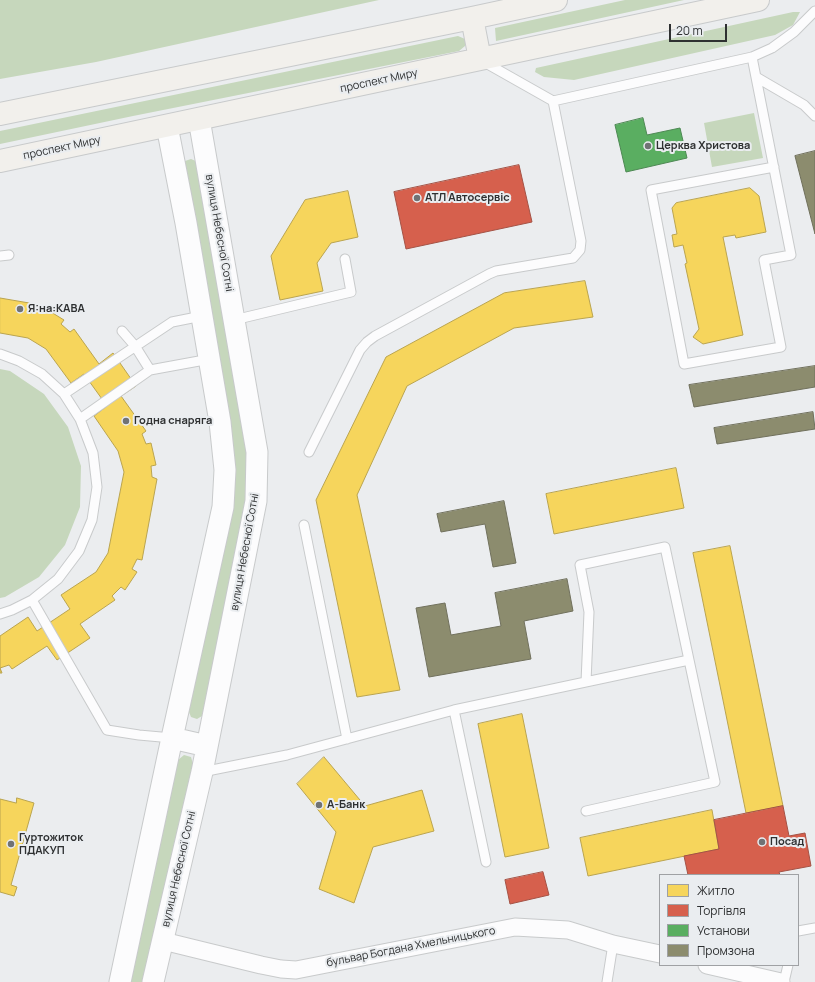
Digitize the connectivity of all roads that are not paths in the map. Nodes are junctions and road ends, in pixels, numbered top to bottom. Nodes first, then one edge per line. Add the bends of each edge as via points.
1 (556, 0) edge
2 (758, 0) edge
3 (815, 11) edge
4 (472, 18) junction
5 (752, 57) junction
6 (480, 59) junction
7 (756, 77) junction
8 (553, 102) junction
9 (0, 114) edge
10 (815, 116) edge
11 (199, 119) junction
12 (167, 126) junction
13 (0, 161) edge
14 (774, 167) junction
15 (345, 259) dead end
16 (202, 316) junction
17 (234, 320) junction
18 (122, 331) dead end
19 (135, 346) junction
20 (0, 354) edge
21 (210, 359) junction
22 (150, 370) junction
23 (64, 394) junction
24 (80, 419) junction
25 (309, 452) dead end
26 (304, 525) dead end
27 (32, 600) junction
28 (0, 614) edge
29 (689, 660) junction
30 (586, 682) junction
31 (454, 710) junction
32 (172, 738) junction
33 (348, 739) junction
34 (207, 746) junction
35 (202, 772) junction
36 (586, 811) dead end
37 (486, 862) dead end
38 (815, 928) edge
39 (799, 931) edge
40 (163, 941) junction
41 (613, 944) junction
42 (659, 954) edge
43 (711, 966) edge
44 (788, 966) edge
45 (120, 982) edge
46 (153, 982) edge
47 (607, 982) edge
48 (783, 982) edge

1 - 4 main road
2 - 6 main road, проспект Миру
3 - 5 lane via 794,32 772,48
4 - 6 main road
4 - 9 main road
5 - 7 lane
5 - 8 lane
6 - 8 lane
6 - 11 main road, проспект Миру
7 - 10 lane via 804,105
7 - 14 lane
8 - 25 lane via 581,241 580,250 573,258 496,271 375,336 360,350
11 - 12 main road, проспект Миру
11 - 17 street, вулиця Небесної Сотні
12 - 13 main road, проспект Миру
12 - 16 street
14 - 14 lane via 651,190 684,364 781,347 764,260 790,255
15 - 17 lane via 351,292
16 - 19 lane via 172,322
16 - 21 street
17 - 34 street, вулиця Небесної Сотні via 257,452 256,501
18 - 19 lane
19 - 22 lane
19 - 23 lane
20 - 23 lane via 42,374
21 - 22 lane
21 - 32 street via 225,470 223,507
22 - 24 lane
23 - 24 lane
24 - 27 lane via 93,453 97,487 92,520 79,552 58,579
26 - 33 lane
27 - 28 lane
27 - 32 lane via 107,730
29 - 30 lane
29 - 30 lane via 665,547 580,565 589,612
29 - 36 lane via 715,782
30 - 31 lane
31 - 33 lane
31 - 37 lane
32 - 34 street
32 - 45 street
33 - 35 lane via 287,755
34 - 35 street, вулиця Небесної Сотні
35 - 40 street, вулиця Небесної Сотні
38 - 39 lane
40 - 41 street, бульвар Богдана Хмельницького via 261,965 296,970 515,927 568,930
40 - 46 street, вулиця Небесної Сотні
41 - 42 street, бульвар Богдана Хмельницького
41 - 47 lane
43 - 48 street
44 - 48 lane

